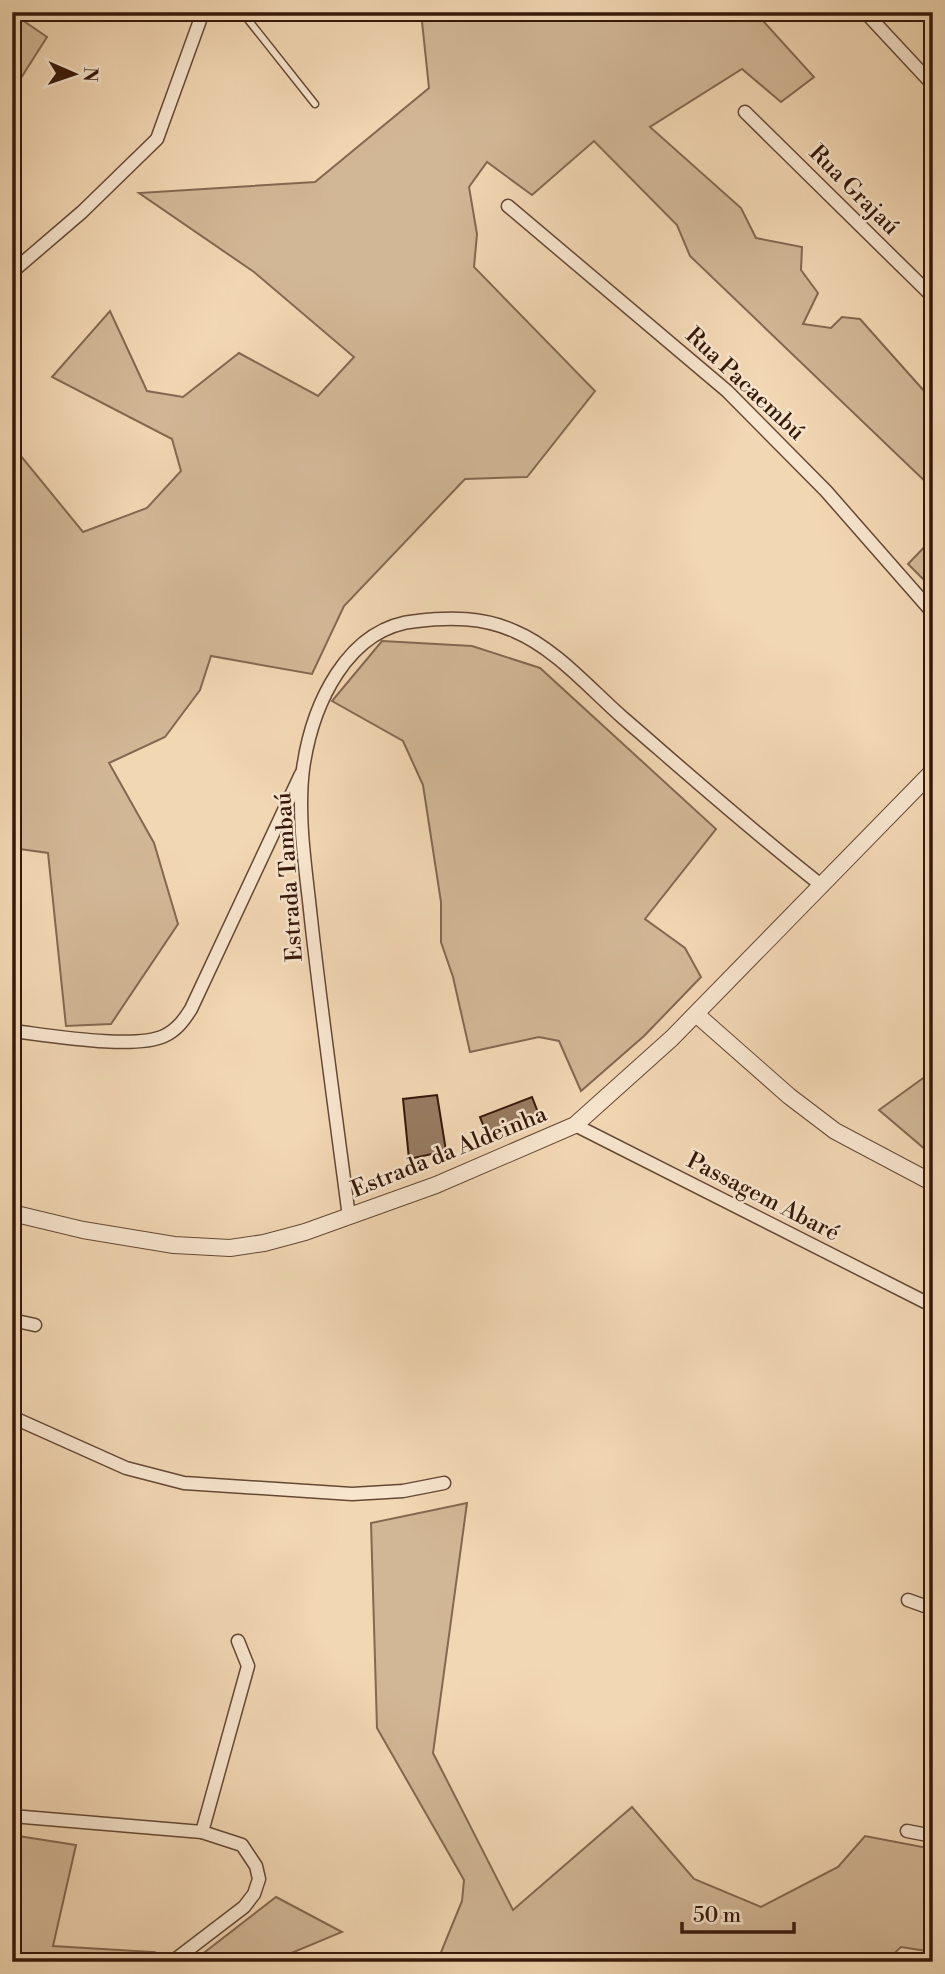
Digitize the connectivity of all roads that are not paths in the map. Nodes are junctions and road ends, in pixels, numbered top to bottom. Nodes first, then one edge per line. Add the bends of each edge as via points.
1 (203, 12) edge
2 (242, 12) edge
3 (865, 12) edge
4 (933, 85) edge
5 (315, 104) dead end
6 (745, 112) dead end
7 (508, 206) dead end
8 (12, 272) edge
9 (933, 298) edge
10 (933, 613) edge
11 (303, 769) junction
12 (933, 771) edge
13 (821, 885) junction
14 (696, 1014) junction
15 (12, 1031) edge
16 (575, 1125) junction
17 (933, 1183) edge
18 (12, 1213) edge
19 (349, 1217) junction
20 (933, 1306) edge
21 (12, 1320) edge
22 (36, 1325) dead end
23 (12, 1417) edge
24 (444, 1483) dead end
25 (908, 1600) dead end
26 (933, 1609) edge
27 (237, 1641) dead end
28 (12, 1816) edge
29 (907, 1831) dead end
30 (202, 1832) junction
31 (933, 1836) edge
32 (172, 1962) edge

1 - 8 street via 157,139
2 - 5 lane
3 - 4 street
6 - 9 street, Rua Grajaú
7 - 10 street, Rua Pacaembú via 727,391 826,491
11 - 13 street, Estrada Tambaú via 325,694 341,667 368,638 395,623 447,618 491,622 538,645
11 - 15 street via 191,1009 174,1030 162,1037 133,1041
11 - 19 street, Estrada Tambaú via 305,859
12 - 13 street, Estrada da Aldeinha
13 - 14 street, Estrada da Aldeinha
14 - 16 street, Estrada da Aldeinha
14 - 17 street via 835,1131
16 - 19 street, Estrada da Aldeinha via 470,1172
16 - 20 street, Passagem Abaré
18 - 19 street, Estrada da Aldeinha via 174,1245 230,1248 285,1238
21 - 22 street
23 - 24 street via 126,1468 184,1483 352,1494
25 - 26 street
27 - 30 street via 248,1666
28 - 30 street
29 - 31 street
30 - 32 street via 242,1845 252,1857 259,1879 244,1907

